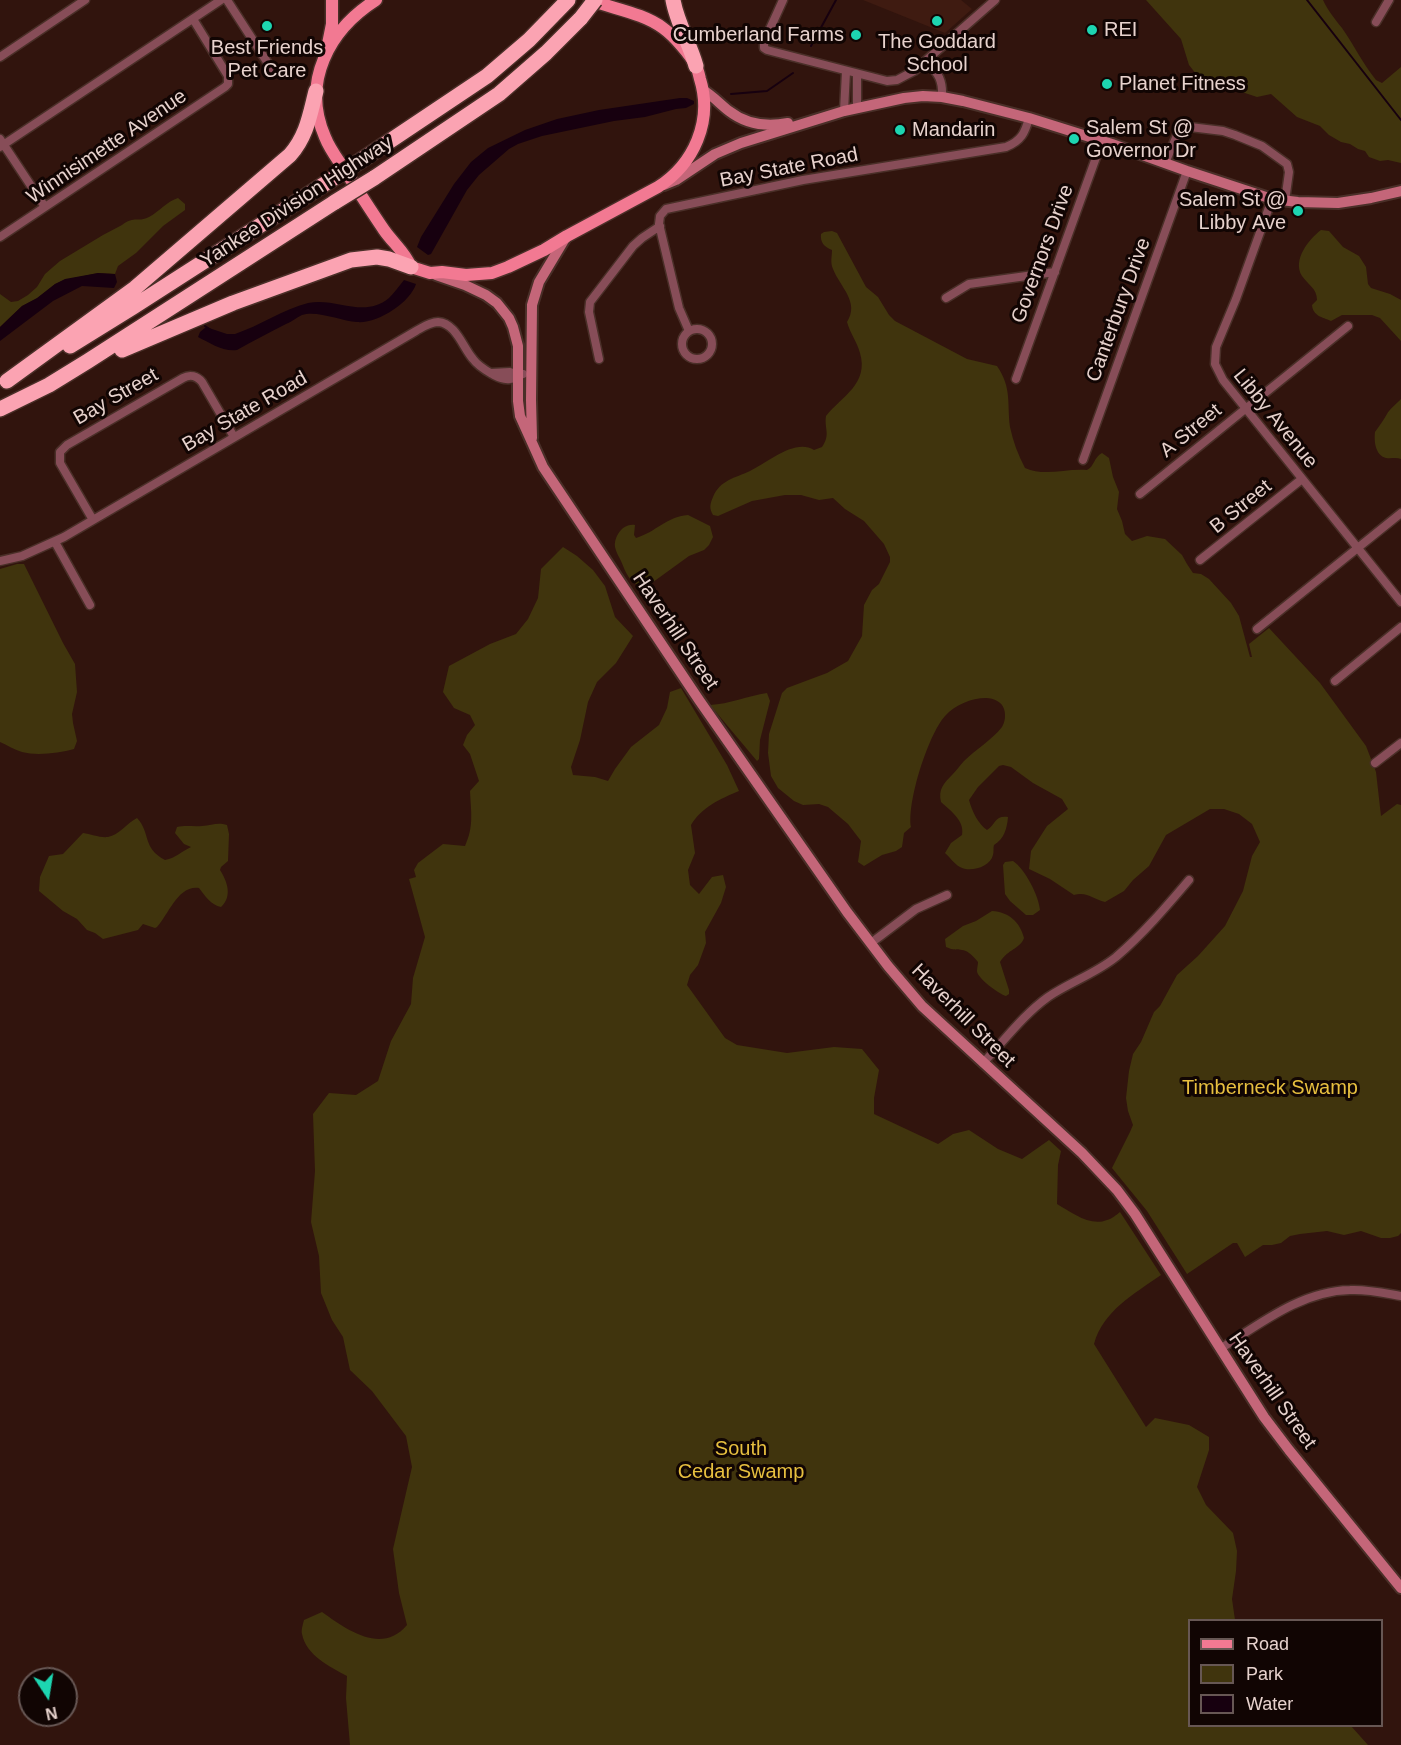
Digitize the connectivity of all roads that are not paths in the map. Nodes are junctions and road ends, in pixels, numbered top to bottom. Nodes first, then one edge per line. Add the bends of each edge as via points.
1 (85, 0) edge
2 (221, 0) edge
3 (227, 0) edge
4 (332, 0) edge
5 (376, 0) edge
6 (568, 0) edge
7 (590, 0) edge
8 (595, 0) edge
9 (673, 0) edge
10 (783, 0) edge
11 (995, 0) edge
12 (1389, 0) edge
13 (193, 19) junction
14 (1376, 22) dead end
15 (325, 53) junction
16 (0, 57) edge
17 (927, 61) junction
18 (696, 66) junction
19 (272, 68) dead end
20 (846, 72) junction
21 (857, 74) junction
22 (703, 90) junction
23 (316, 91) junction
24 (942, 97) junction
25 (857, 109) junction
26 (844, 111) junction
27 (818, 118) junction
28 (1029, 118) junction
29 (1102, 141) junction
30 (1, 144) edge
31 (1165, 163) junction
32 (1187, 171) junction
33 (658, 187) junction
34 (1401, 191) edge
35 (1272, 198) junction
36 (1285, 201) junction
37 (45, 207) junction
38 (660, 226) junction
39 (567, 236) junction
40 (0, 237) edge
41 (411, 267) junction
42 (1054, 272) junction
43 (430, 273) junction
44 (946, 298) dead end
45 (1348, 326) dead end
46 (689, 331) dead end
47 (599, 359) dead end
48 (531, 373) junction
49 (519, 375) junction
50 (1016, 379) dead end
51 (4, 383) edge
52 (49, 385) junction
53 (1246, 408) junction
54 (0, 409) edge
55 (234, 437) junction
56 (532, 444) junction
57 (1083, 460) dead end
58 (1302, 479) junction
59 (1140, 494) dead end
60 (1401, 513) edge
61 (93, 520) junction
62 (55, 542) junction
63 (1358, 548) junction
64 (1200, 560) dead end
65 (0, 561) edge
66 (1401, 602) edge
67 (90, 605) dead end
68 (1401, 627) edge
69 (1257, 629) dead end
70 (1335, 681) dead end
71 (1401, 743) edge
72 (1375, 763) dead end
73 (1189, 880) dead end
74 (947, 895) dead end
75 (871, 943) junction
76 (983, 1063) junction
77 (1401, 1296) edge
78 (1220, 1349) junction
79 (1401, 1587) edge

1 - 16 street
2 - 13 street
3 - 19 street
4 - 15 main road via 332,24
5 - 15 main road via 345,25
6 - 51 highway, Yankee Division Highway, bridge via 487,76 98,329
7 - 18 main road via 663,28
8 - 52 highway, Yankee Division Highway, bridge via 546,53 499,94
9 - 18 highway
10 - 20 street via 764,48
11 - 17 street
12 - 14 street
13 - 30 street
13 - 37 street, Winnisimette Avenue via 228,76 227,85
15 - 23 main road
17 - 21 street via 897,80 883,81
17 - 24 street via 941,78
18 - 22 main road
20 - 21 street
20 - 26 street
21 - 25 street
22 - 27 street via 752,123 766,126
22 - 33 main road via 703,119 694,148 676,174
23 - 41 main road via 318,118 328,145
23 - 51 highway via 305,132 290,155 135,288
24 - 25 street via 915,96
24 - 28 street
25 - 26 street
26 - 27 street
27 - 33 street via 733,145
28 - 29 street
28 - 38 street, Bay State Road via 1024,134 1006,147 803,180 670,208 661,214
29 - 31 street
29 - 42 street, Governors Drive
30 - 37 street
31 - 32 street
31 - 36 street via 1174,140 1184,128 1223,131 1262,146 1287,164
32 - 35 street
32 - 57 street, Canterbury Drive
33 - 39 main road
34 - 36 street via 1338,203
35 - 36 street
35 - 53 street, Libby Avenue via 1215,353 1219,374
37 - 40 street, Winnisimette Avenue
38 - 46 street via 679,309
38 - 47 street via 633,246 590,302 588,312
39 - 43 main road via 492,273
39 - 48 street, Haverhill Street via 543,275 532,305
41 - 43 main road
41 - 52 highway via 377,257 345,262 166,330
42 - 44 street via 970,284
42 - 50 street, Governors Drive
43 - 49 street, Haverhill Street via 483,293 497,303 516,336
45 - 53 street, A Street
48 - 49 street, Bay State Road
48 - 56 street, Haverhill Street
49 - 55 street, Bay State Road via 507,379 480,367 452,328 433,322
49 - 56 street, Haverhill Street via 520,416
52 - 54 highway, Yankee Division Highway
53 - 58 street, Libby Avenue
53 - 59 street, A Street
55 - 61 street, Bay State Road
55 - 61 street, Bay Street via 202,382 190,376 67,445 60,452 60,463
56 - 75 street, Haverhill Street via 550,479 699,700
58 - 63 street, Libby Avenue
58 - 64 street, B Street
60 - 63 street
61 - 62 street, Bay State Road
62 - 65 street, Bay State Road
62 - 67 street
63 - 66 street, Libby Avenue
63 - 69 street
68 - 70 street
71 - 72 street
73 - 76 street via 1130,944 1106,964 1043,1001
74 - 75 street via 916,909
75 - 76 street, Haverhill Street via 906,989
76 - 78 street, Haverhill Street via 1117,1190
77 - 78 street via 1351,1290 1315,1295
78 - 79 street, Haverhill Street via 1276,1434

